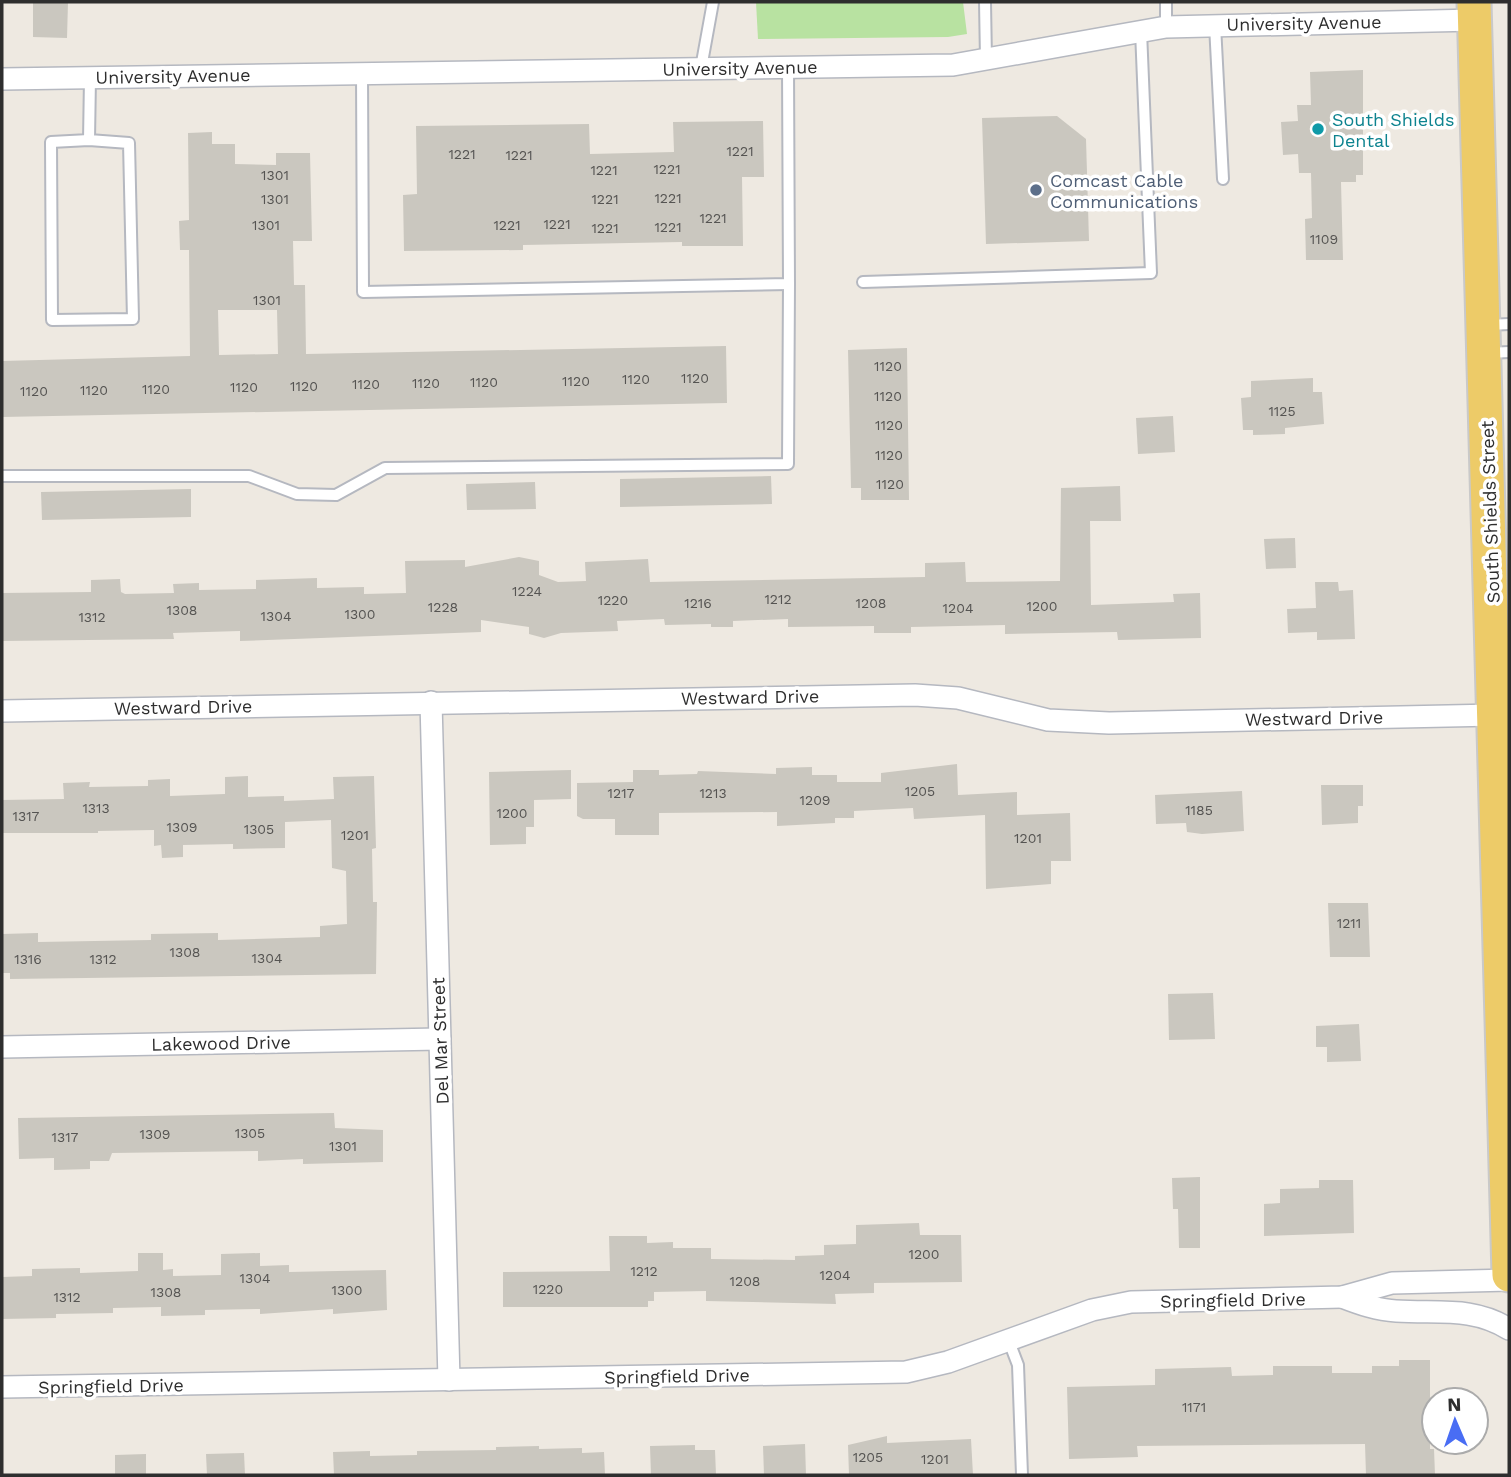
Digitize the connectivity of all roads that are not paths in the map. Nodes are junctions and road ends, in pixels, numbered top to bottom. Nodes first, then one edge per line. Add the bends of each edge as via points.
1 (713, 2) edge
2 (985, 2) edge
3 (1166, 2) edge
4 (1475, 11) edge
5 (1215, 25) junction
6 (1166, 27) junction
7 (1141, 31) junction
8 (986, 60) junction
9 (788, 67) junction
10 (701, 68) junction
11 (362, 73) junction
12 (90, 78) junction
13 (2, 79) edge
14 (89, 140) junction
15 (1223, 179) dead end
16 (863, 282) dead end
17 (789, 284) junction
18 (1497, 339) edge
19 (2, 476) edge
20 (431, 702) junction
21 (2, 711) edge
22 (1495, 715) junction
23 (1506, 1000) edge
24 (440, 1039) junction
25 (2, 1047) edge
26 (1507, 1087) edge
27 (1509, 1275) edge
28 (1509, 1280) edge
29 (1342, 1297) junction
30 (1509, 1329) edge
31 (1007, 1339) junction
32 (449, 1380) junction
33 (2, 1387) edge
34 (1022, 1475) edge

1 - 10 lane
2 - 8 lane
3 - 6 lane
4 - 5 street, University Avenue
4 - 18 main road, South Shields Street
5 - 6 street, University Avenue
5 - 15 lane
6 - 7 street, University Avenue
7 - 8 street, University Avenue
7 - 16 lane via 1151,273
8 - 9 street, University Avenue via 953,65
9 - 10 street, University Avenue
9 - 17 lane
10 - 11 street, University Avenue
11 - 12 street, University Avenue
11 - 17 lane via 363,292
12 - 13 street, University Avenue
12 - 14 lane
14 - 14 lane via 51,142 52,320 133,318 129,143
17 - 19 lane via 788,464 385,468 336,495 297,495 249,476
18 - 22 main road, South Shields Street
20 - 21 street, Westward Drive
20 - 22 street, Westward Drive via 915,695 958,698 1048,720 1110,723
20 - 24 street, Del Mar Street
22 - 23 main road, South Shields Street
23 - 26 main road, South Shields Street
24 - 25 street, Lakewood Drive
24 - 32 street, Del Mar Street
26 - 27 main road, South Shields Street
28 - 29 street, Springfield Drive via 1392,1283
29 - 30 street, Springfield Drive via 1396,1311 1482,1315
29 - 31 street, Springfield Drive via 1131,1302
31 - 32 street, Springfield Drive via 948,1362 906,1372
31 - 34 lane via 1018,1365
32 - 33 street, Springfield Drive

